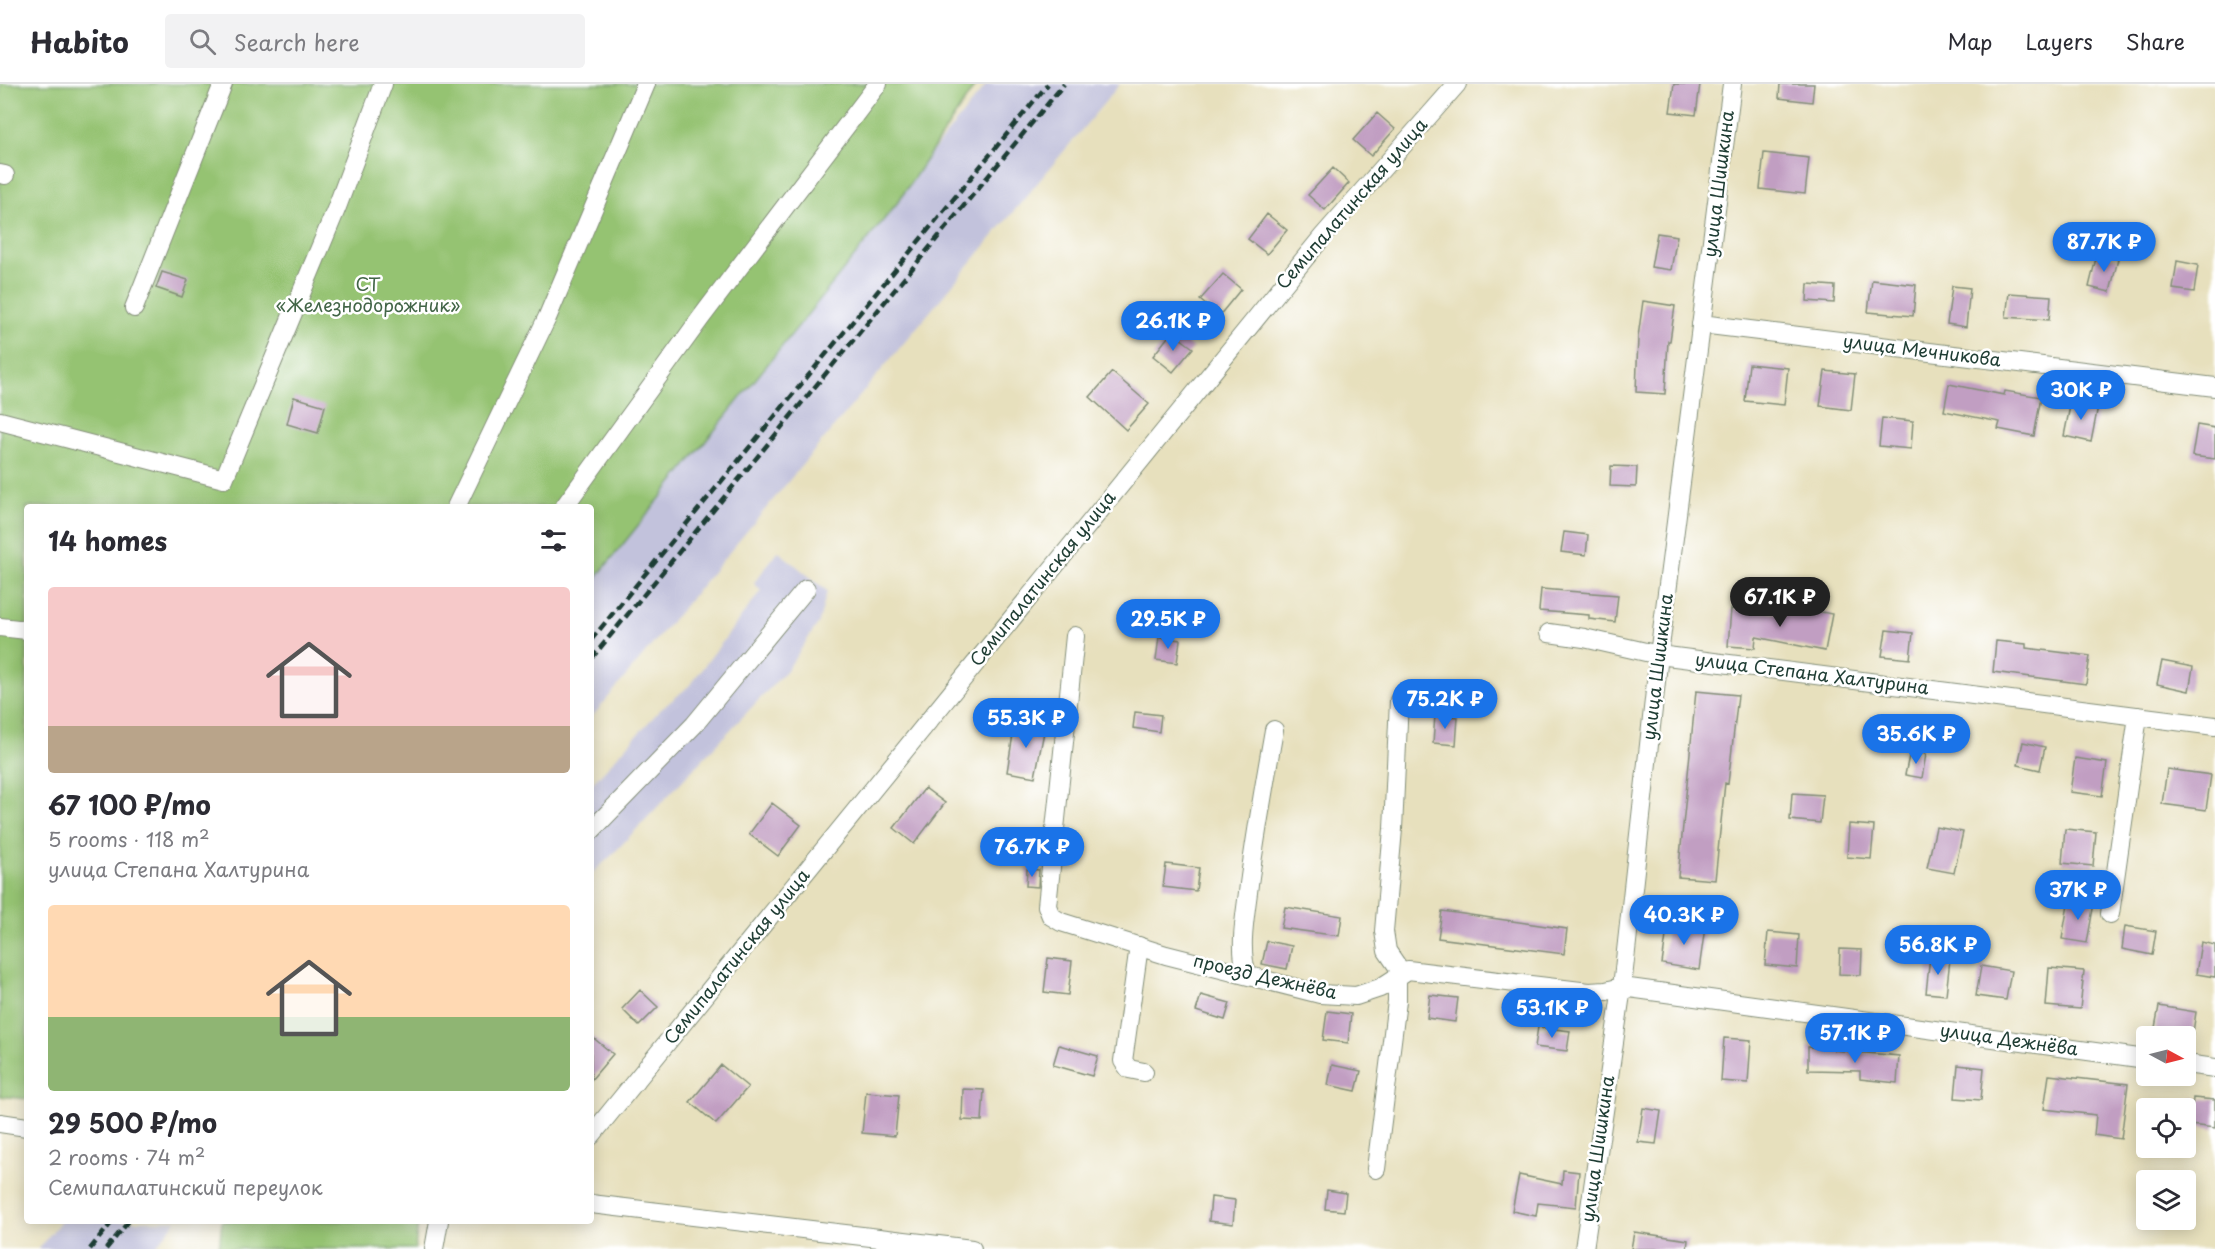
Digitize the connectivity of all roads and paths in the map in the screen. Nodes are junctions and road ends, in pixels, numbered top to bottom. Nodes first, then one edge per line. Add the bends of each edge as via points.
1 (223, 84) edge
2 (383, 84) edge
3 (646, 84) edge
4 (878, 84) edge
5 (1456, 84) edge
6 (1732, 84) edge
7 (134, 308) dead end
8 (1701, 324) junction
9 (2215, 387) edge
10 (0, 421) edge
11 (457, 504) edge
12 (566, 504) edge
13 (806, 589) dead end
14 (0, 627) edge
15 (24, 630) edge
16 (1548, 633) dead end
17 (1075, 636) dead end
18 (1659, 655) junction
19 (1399, 701) dead end
20 (2138, 716) junction
21 (2215, 726) edge
22 (1274, 730) dead end
23 (594, 828) edge
24 (2110, 914) dead end
25 (1139, 946) junction
26 (1247, 975) junction
27 (1400, 975) junction
28 (1622, 987) junction
29 (2136, 1058) edge
30 (2196, 1065) edge
31 (2215, 1068) edge
32 (1144, 1072) dead end
33 (0, 1123) edge
34 (24, 1127) edge
35 (594, 1132) edge
36 (1376, 1169) dead end
37 (594, 1204) edge
38 (438, 1224) edge
39 (434, 1249) edge
40 (965, 1249) edge
41 (1584, 1249) edge

1 - 7 street
2 - 10 street via 337,207 224,478
3 - 11 street via 547,318
4 - 12 street
5 - 35 street, Семипалатинская улица via 1315,245
6 - 8 street, улица Шишкина
8 - 9 street, улица Мечникова
8 - 18 street, улица Шишкина
13 - 23 street via 694,725
14 - 15 street
16 - 18 street, улица Степана Халтурина
17 - 25 street, проезд Дежнёва via 1047,906 1051,916 1061,922
18 - 20 street, улица Степана Халтурина
18 - 28 street, улица Шишкина
19 - 27 street via 1384,931 1387,951
20 - 21 street, улица Степана Халтурина
20 - 24 street
22 - 26 street via 1245,915 1242,959
25 - 26 street, проезд Дежнёва
25 - 32 street via 1123,1061 1129,1069
26 - 27 street, проезд Дежнёва via 1320,994 1356,996 1380,988
27 - 28 street, проезд Дежнёва via 1408,970 1589,992
27 - 36 street
28 - 29 street, улица Дежнёва
28 - 41 street, улица Шишкина
30 - 31 street
33 - 34 street
37 - 40 street
38 - 39 street

